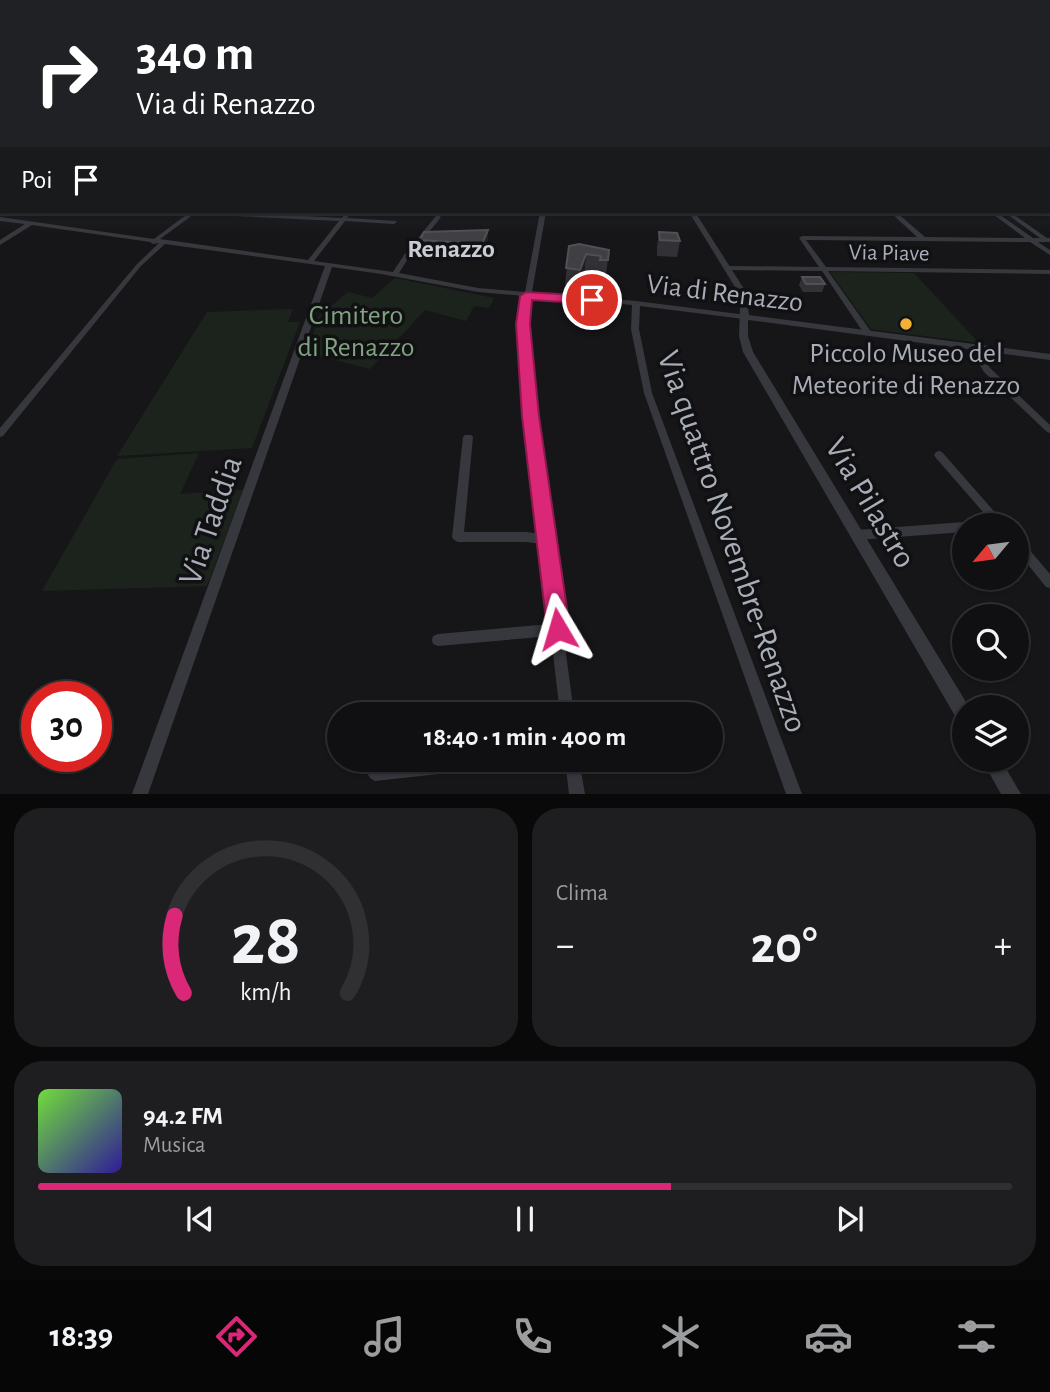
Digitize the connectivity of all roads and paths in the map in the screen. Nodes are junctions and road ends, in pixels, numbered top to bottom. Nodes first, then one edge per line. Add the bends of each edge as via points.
1 (191, 214) edge
2 (289, 214) edge
3 (348, 214) edge
4 (543, 214) edge
5 (693, 214) edge
6 (894, 214) edge
7 (996, 214) edge
8 (1010, 214) edge
9 (438, 217) dead end
10 (0, 219) edge
11 (343, 220) junction
12 (394, 222) dead end
13 (31, 223) junction
14 (923, 239) junction
15 (1031, 239) junction
16 (1048, 240) edge
17 (0, 243) edge
18 (158, 243) junction
19 (1050, 253) edge
20 (309, 263) junction
21 (329, 265) junction
22 (728, 268) junction
23 (824, 269) junction
24 (1050, 272) edge
25 (395, 275) junction
26 (526, 296) junction
27 (636, 303) junction
28 (744, 317) junction
29 (868, 333) junction
30 (974, 347) junction
31 (1050, 357) edge
32 (1050, 430) edge
33 (0, 433) edge
34 (468, 437) dead end
35 (939, 455) dead end
36 (991, 513) edge
37 (952, 528) edge
38 (857, 535) junction
39 (547, 540) junction
40 (1029, 558) edge
41 (1050, 583) edge
42 (558, 629) junction
43 (438, 640) dead end
44 (952, 695) edge
45 (566, 702) edge
46 (385, 772) edge
47 (574, 772) edge
48 (999, 772) edge
49 (375, 773) dead end
50 (140, 793) edge
51 (577, 793) edge
52 (794, 793) edge
53 (1012, 793) edge

1 - 18 street
2 - 11 street
3 - 11 street
4 - 26 street
5 - 22 street, Via Pilastro
6 - 14 street
7 - 15 street
8 - 16 street
9 - 25 street
10 - 13 street, Via di Renazzo
11 - 12 street
11 - 20 street
13 - 17 street
13 - 18 street, Via di Renazzo
14 - 15 street
14 - 23 street via 802,238
15 - 16 street
15 - 19 street
18 - 20 street, Via di Renazzo
18 - 33 street
20 - 21 street, Via di Renazzo
21 - 25 street, Via di Renazzo
21 - 50 street, Via Taddia
22 - 23 street, Via Piave
22 - 28 street, Via Pilastro via 747,305
23 - 24 street, Via Piave
23 - 29 street
25 - 26 street, Via di Renazzo
26 - 27 street, Via di Renazzo
26 - 39 street via 523,324
27 - 28 street, Via di Renazzo
27 - 52 street, Via quattro Novembre-Renazzo via 635,329 648,393
28 - 29 street, Via di Renazzo
28 - 38 street, Via Pilastro via 741,333 748,352
29 - 30 street, Via di Renazzo
30 - 31 street, Via di Renazzo
30 - 32 street via 987,370
34 - 39 street via 458,537
35 - 36 street
37 - 38 street
38 - 44 street, Via Pilastro
39 - 42 street
40 - 41 street
42 - 43 street
42 - 45 street
46 - 49 street
47 - 51 street
48 - 53 street

